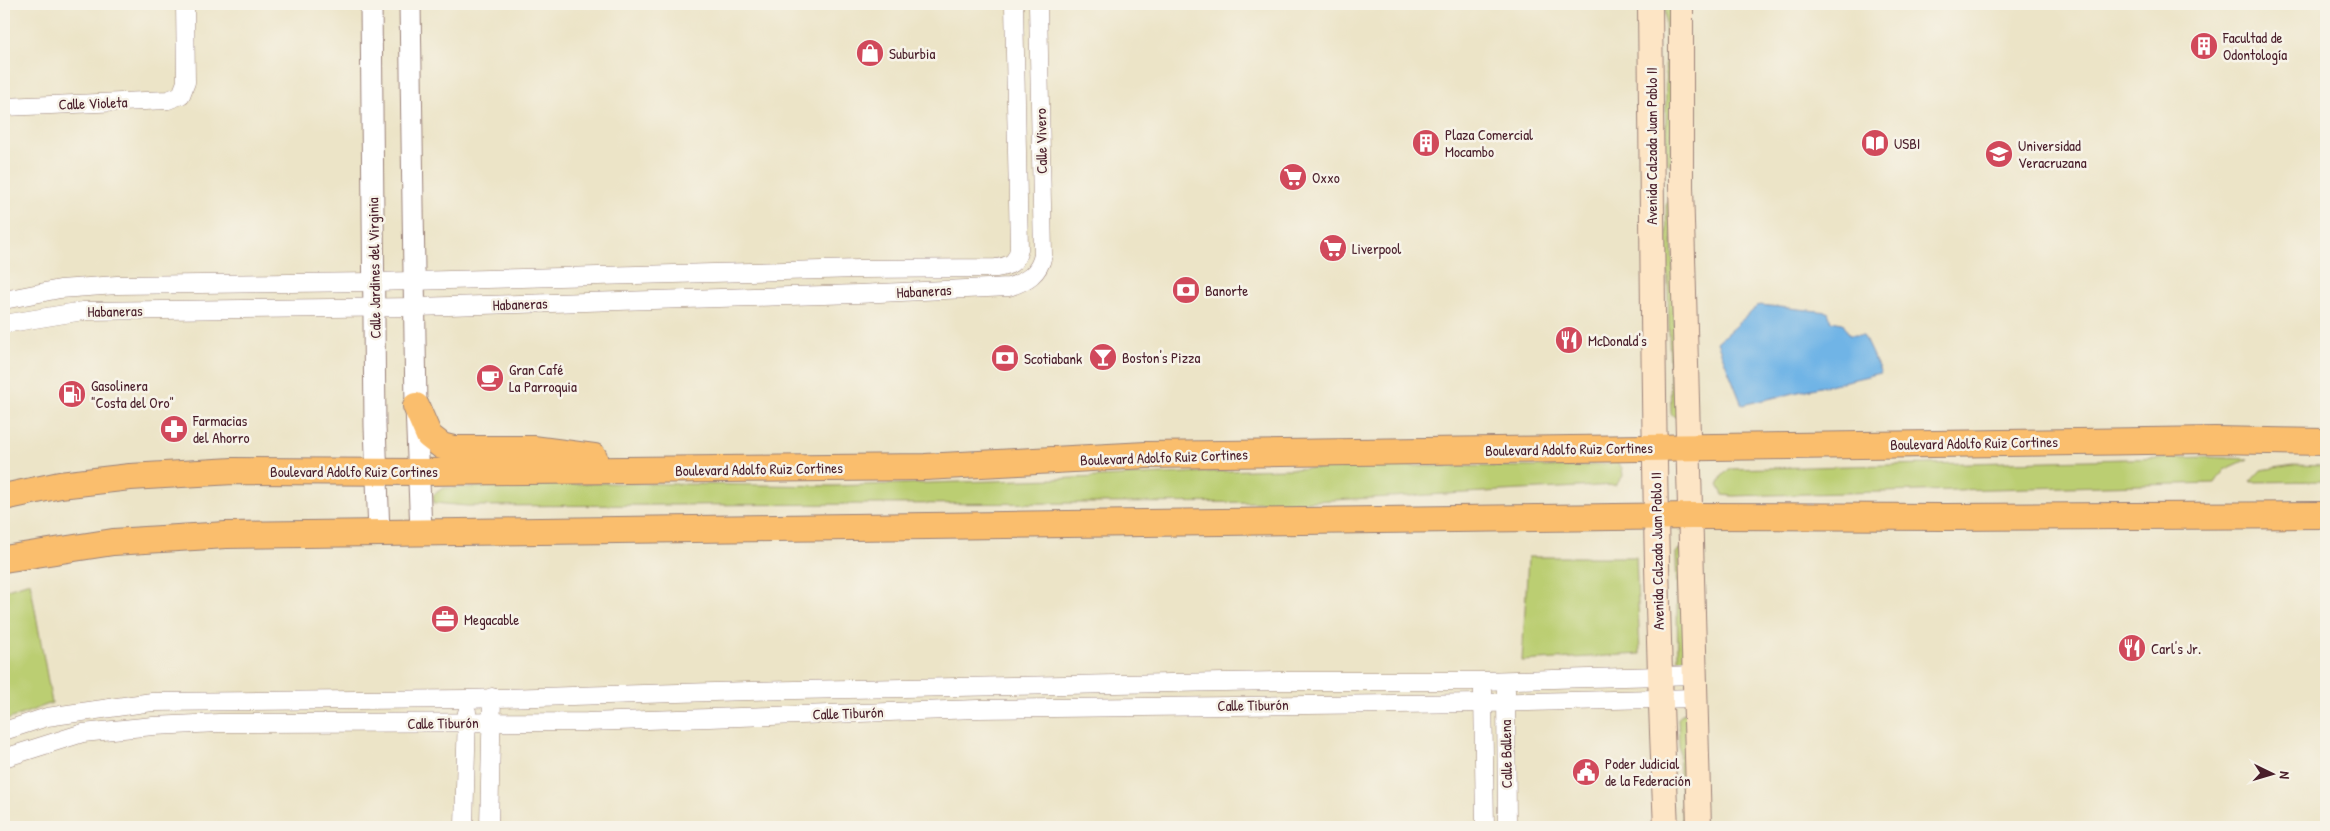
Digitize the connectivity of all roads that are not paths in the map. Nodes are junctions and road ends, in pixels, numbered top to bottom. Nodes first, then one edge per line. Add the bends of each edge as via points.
1 (185, 4) edge
2 (371, 4) edge
3 (410, 4) edge
4 (1014, 4) edge
5 (1038, 4) edge
6 (1650, 4) edge
7 (1681, 4) edge
8 (1040, 83) junction
9 (1016, 84) junction
10 (4, 107) edge
11 (1011, 265) joint
12 (633, 274) junction
13 (1033, 276) joint
14 (416, 280) junction
15 (373, 282) junction
16 (4, 300) edge
17 (633, 300) junction
18 (416, 307) junction
19 (374, 308) junction
20 (4, 324) edge
21 (416, 406) junction
22 (2326, 442) edge
23 (1689, 447) junction
24 (1654, 448) junction
25 (682, 469) junction
26 (377, 472) junction
27 (419, 472) junction
28 (4, 497) edge
29 (2326, 515) edge
30 (1657, 516) junction
31 (1692, 516) junction
32 (421, 532) junction
33 (379, 533) junction
34 (4, 559) edge
35 (1505, 680) junction
36 (1482, 681) junction
37 (1280, 682) junction
38 (1696, 686) junction
39 (1659, 687) junction
40 (492, 698) junction
41 (466, 699) junction
42 (1506, 702) junction
43 (1484, 703) junction
44 (1280, 704) junction
45 (492, 722) junction
46 (467, 723) junction
47 (4, 731) edge
48 (4, 758) edge
49 (464, 827) edge
50 (489, 827) edge
51 (1485, 827) edge
52 (1507, 827) edge
53 (1666, 827) edge
54 (1699, 827) edge

1 - 10 street, Calle Violeta via 186,82 181,95 168,100
2 - 15 street, Calle Jardines del Virginia
3 - 14 street
4 - 9 street, Calle Vivero
5 - 8 street, Calle Vivero
6 - 24 main road, Avenida Calzada Juan Pablo II
7 - 23 main road, Avenida Calzada Juan Pablo II
8 - 9 street
8 - 13 street, Calle Vivero via 1043,255
9 - 11 street, Calle Vivero via 1018,250 1017,259
11 - 12 street, Habaneras via 996,268
12 - 14 street, Habaneras
12 - 17 street
13 - 17 street, Habaneras via 1009,287
14 - 15 street, Habaneras
14 - 18 street
15 - 16 street, Habaneras via 117,285 60,289
15 - 19 street, Calle Jardines del Virginia
17 - 18 street, Habaneras
18 - 19 street, Habaneras
18 - 21 street
19 - 20 street, Habaneras via 84,311
19 - 26 street, Calle Jardines del Virginia
21 - 25 main road via 429,436 442,446 454,449 533,449
21 - 27 street
22 - 23 main road, Boulevard Adolfo Ruiz Cortines via 2215,440
23 - 24 main road, Boulevard Adolfo Ruiz Cortines
23 - 31 main road, Avenida Calzada Juan Pablo II
24 - 25 main road, Boulevard Adolfo Ruiz Cortines via 1146,455 925,467
24 - 30 main road, Avenida Calzada Juan Pablo II
25 - 27 main road, Boulevard Adolfo Ruiz Cortines
26 - 27 main road, Boulevard Adolfo Ruiz Cortines
26 - 28 main road, Boulevard Adolfo Ruiz Cortines via 233,471 130,477 60,484
26 - 33 street, Calle Jardines del Virginia
27 - 32 street
29 - 31 main road
30 - 31 main road
30 - 32 main road
30 - 39 main road, Avenida Calzada Juan Pablo II
31 - 38 main road, Avenida Calzada Juan Pablo II
32 - 33 main road
33 - 34 main road via 226,535 113,542
35 - 36 street, Calle Tiburón
35 - 39 street, Calle Tiburón
35 - 42 street, Calle Ballena
36 - 37 street, Calle Tiburón
36 - 43 street, Calle Ballena
37 - 40 street, Calle Tiburón
37 - 44 street
38 - 39 street, Calle Tiburón
38 - 54 main road, Avenida Calzada Juan Pablo II
39 - 42 street, Calle Tiburón
39 - 53 main road, Avenida Calzada Juan Pablo II
40 - 41 street, Calle Tiburón
40 - 45 street
41 - 46 street
41 - 47 street, Calle Tiburón via 152,702 47,717
42 - 43 street, Calle Tiburón
42 - 52 street, Calle Ballena
43 - 44 street, Calle Tiburón
43 - 51 street, Calle Ballena
44 - 45 street, Calle Tiburón
45 - 46 street, Calle Tiburón
45 - 50 street
46 - 48 street, Calle Tiburón via 153,726 84,733
46 - 49 street

